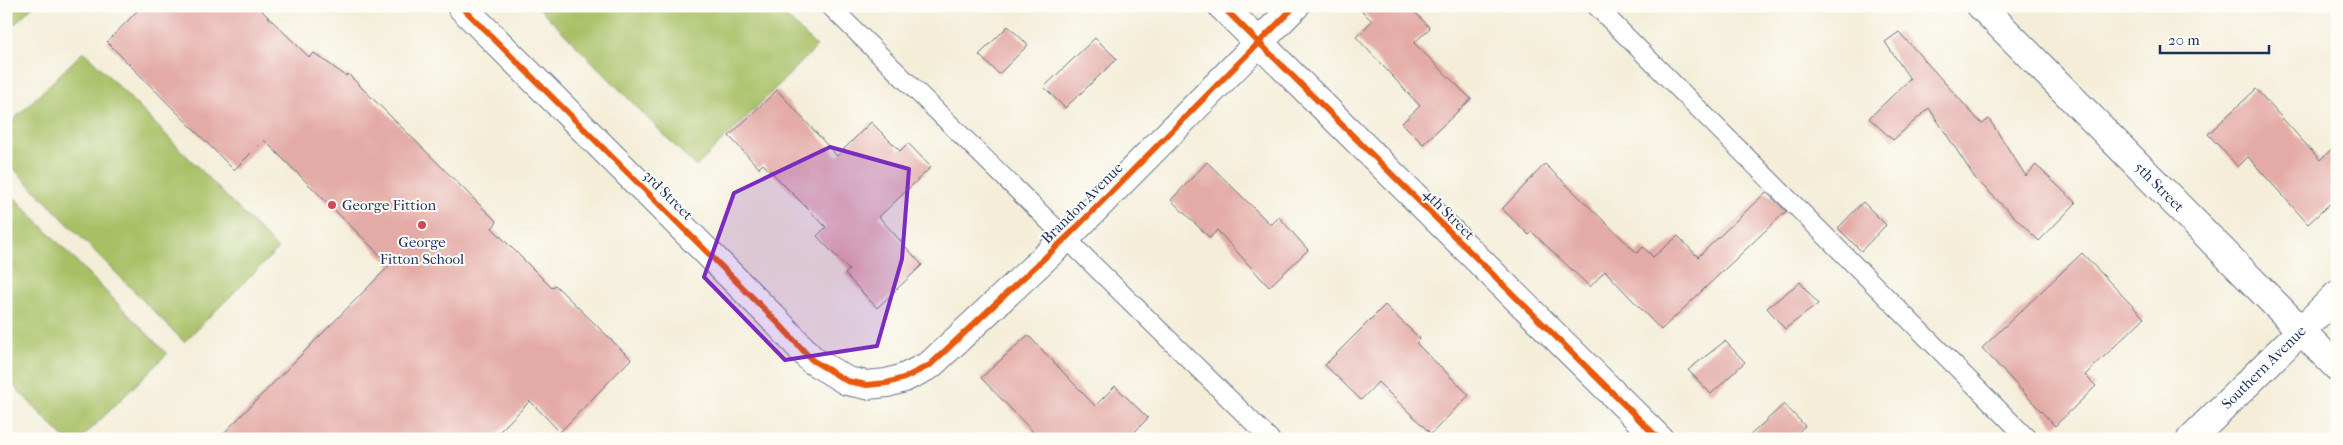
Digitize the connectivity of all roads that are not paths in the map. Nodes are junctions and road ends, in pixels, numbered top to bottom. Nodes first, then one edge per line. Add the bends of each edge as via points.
1 (461, 6) edge
2 (830, 6) edge
3 (1222, 6) edge
4 (1295, 6) edge
5 (1596, 6) edge
6 (1981, 6) edge
7 (1258, 43) junction
8 (1066, 237) junction
9 (2337, 295) edge
10 (2300, 331) junction
11 (2337, 367) edge
12 (867, 385) joint
13 (1270, 439) edge
14 (1659, 439) edge
15 (2028, 439) edge
16 (2191, 439) edge

1 - 12 street, 3rd Street via 812,360 847,381
2 - 8 lane
3 - 7 street, 4th Street
4 - 7 street, Brandon Avenue
5 - 15 lane
6 - 10 street, 5th Street
7 - 8 street, Brandon Avenue
7 - 14 street, 4th Street
8 - 12 street, Brandon Avenue via 930,365 904,378
8 - 13 lane
9 - 10 street, Southern Avenue
10 - 11 street, 5th Street
10 - 16 street, Southern Avenue

